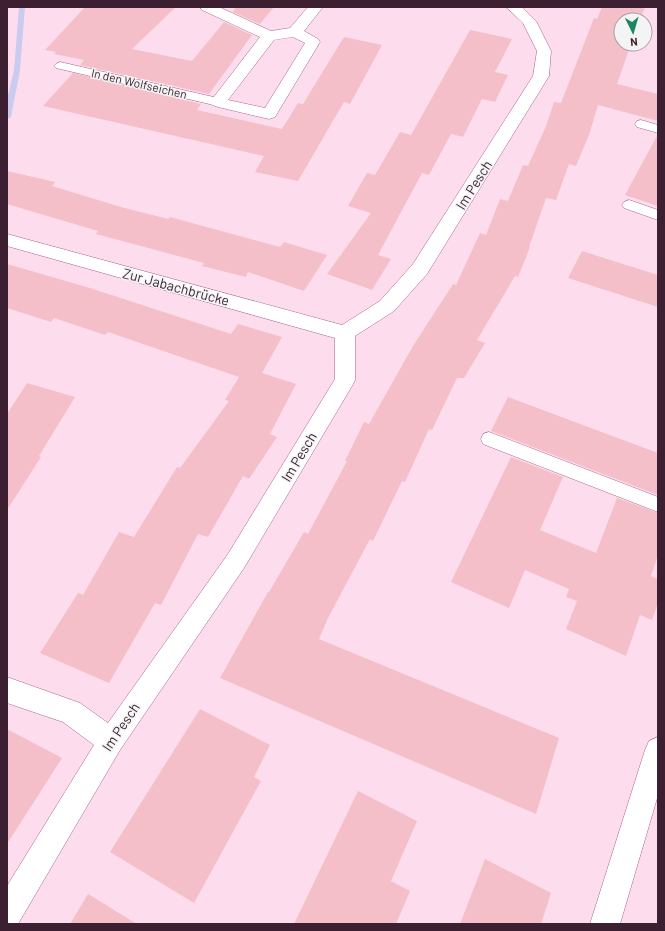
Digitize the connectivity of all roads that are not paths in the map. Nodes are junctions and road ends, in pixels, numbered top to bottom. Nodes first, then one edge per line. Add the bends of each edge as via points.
1 (207, 7) edge
2 (316, 7) edge
3 (513, 7) edge
4 (296, 32) junction
5 (269, 36) junction
6 (60, 66) dead end
7 (218, 102) junction
8 (641, 124) dead end
9 (658, 129) edge
10 (629, 205) dead end
11 (658, 215) edge
12 (7, 240) edge
13 (345, 333) junction
14 (489, 439) dead end
15 (658, 505) edge
16 (7, 690) edge
17 (111, 741) junction
18 (658, 750) edge
19 (7, 914) edge
20 (605, 924) edge

1 - 5 street
2 - 4 street
3 - 13 street, Im Pesch via 529,21 544,51 541,76 420,269 387,306
4 - 5 street
4 - 7 street, In den Wolfseichen via 313,42 269,114
5 - 7 street
6 - 7 lane, In den Wolfseichen
8 - 9 lane
10 - 11 lane
12 - 13 street, Zur Jabachbrücke
13 - 17 street, Im Pesch via 345,380 236,561
14 - 15 lane
16 - 17 street via 71,712
17 - 19 street, Im Pesch
18 - 20 street

